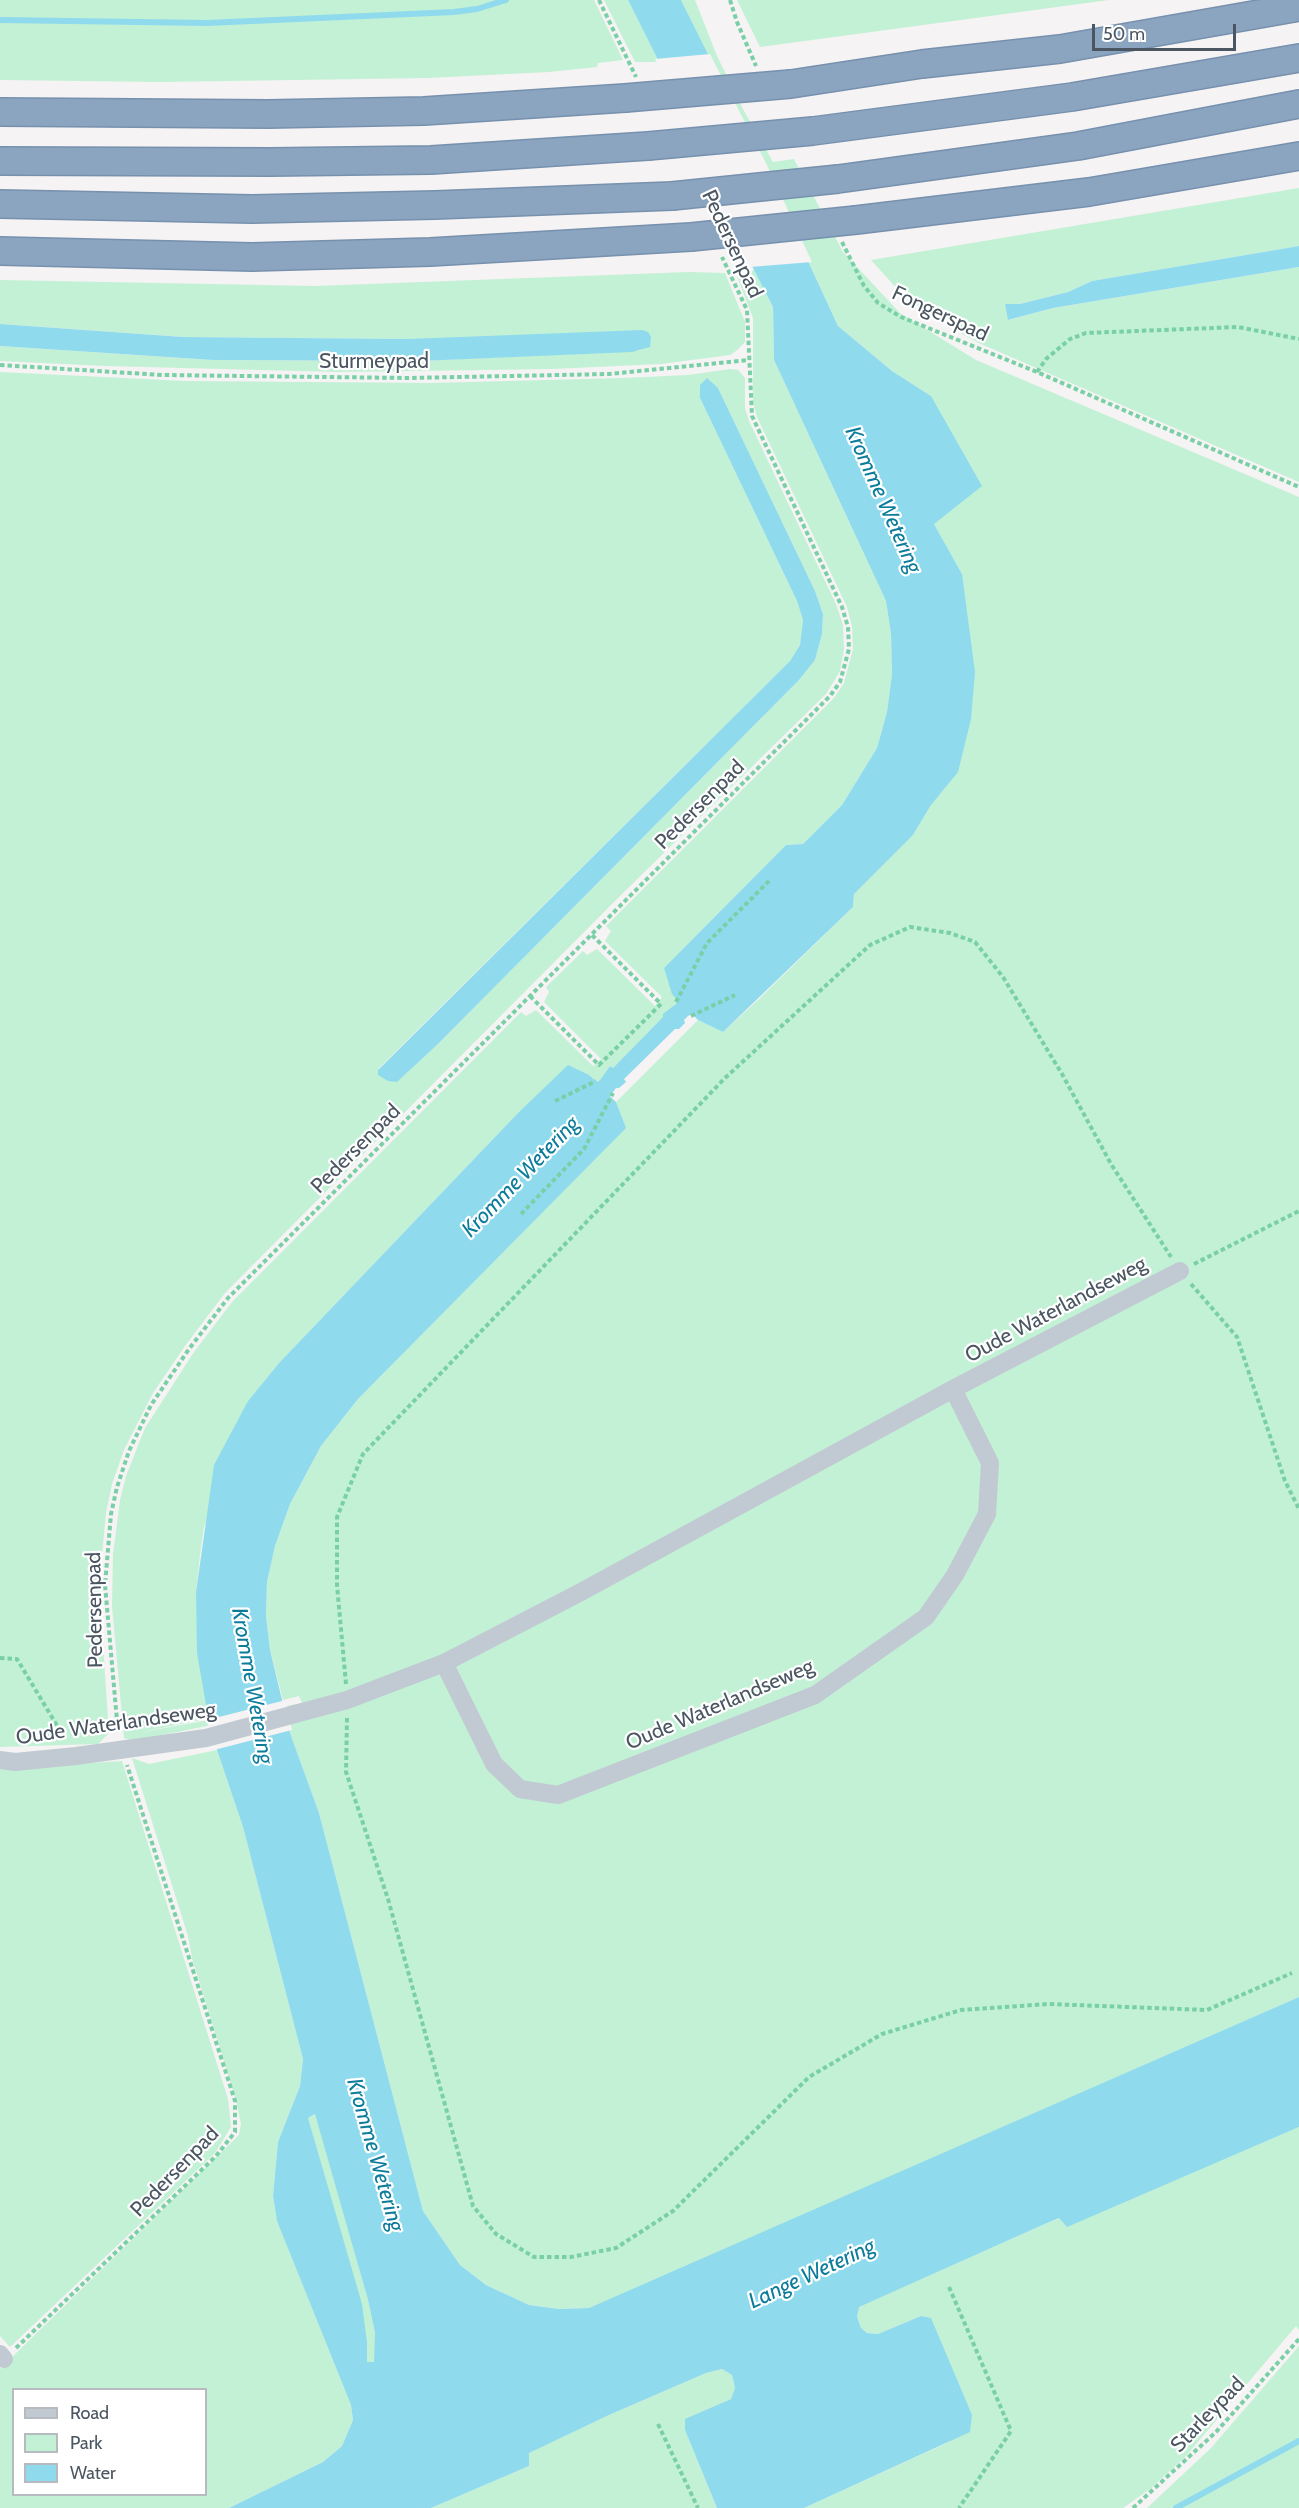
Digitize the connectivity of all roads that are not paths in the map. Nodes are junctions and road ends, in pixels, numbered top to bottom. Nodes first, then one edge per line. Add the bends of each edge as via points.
1 (1299, 7) edge
2 (1299, 58) edge
3 (1299, 104) edge
4 (0, 112) edge
5 (1299, 156) edge
6 (0, 161) edge
7 (0, 204) edge
8 (0, 251) edge
9 (1180, 1271) road end
10 (954, 1389) junction
11 (444, 1663) junction
12 (0, 1760) edge

1 - 4 highway, bridge via 1060,49 791,84 402,111
2 - 6 highway, bridge via 1072,97 813,131 648,146 431,160
3 - 7 highway, bridge via 1078,146 838,179 672,196 252,209
5 - 8 highway, bridge via 849,231 276,256
9 - 10 street, Oude Waterlandseweg
10 - 11 street, Oude Waterlandseweg
10 - 11 street, Oude Waterlandseweg via 990,1463 987,1514 956,1575 926,1617 815,1695 558,1795 520,1789 494,1764
11 - 12 street, Oude Waterlandseweg via 347,1700 206,1738 76,1756

